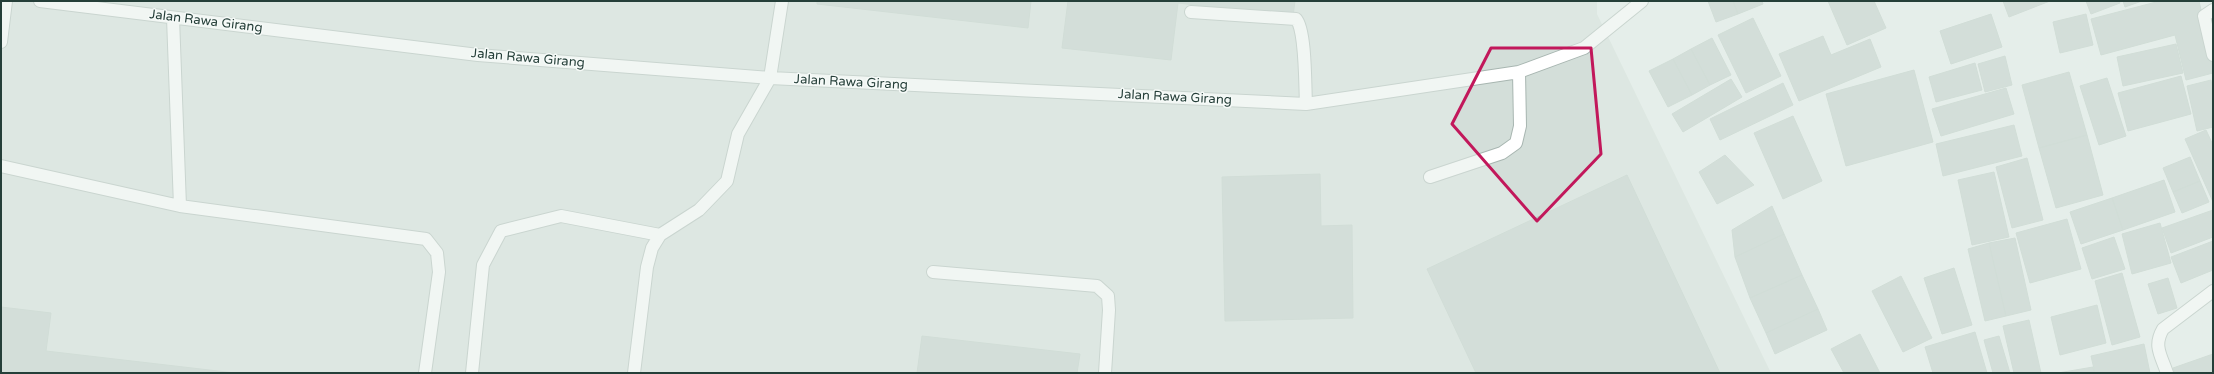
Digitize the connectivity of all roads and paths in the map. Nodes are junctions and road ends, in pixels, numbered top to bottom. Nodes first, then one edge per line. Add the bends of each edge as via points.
1 (6, 1) edge
2 (40, 1) edge
3 (782, 1) edge
4 (1642, 1) edge
5 (132, 7) edge
6 (1191, 12) dead end
7 (2209, 13) edge
8 (173, 18) junction
9 (1, 42) edge
10 (2213, 55) edge
11 (1519, 72) junction
12 (770, 78) junction
13 (1306, 104) junction
14 (1, 166) edge
15 (1430, 177) dead end
16 (180, 206) junction
17 (660, 235) junction
18 (933, 272) dead end
19 (2213, 291) edge
20 (425, 373) edge
21 (472, 373) edge
22 (634, 373) edge
23 (1105, 373) edge
24 (2167, 373) edge

1 - 9 street
2 - 5 street, Jalan Rawa Girang
3 - 12 street
4 - 11 street, Jalan Rawa Girang via 1584,48
5 - 8 street, Jalan Rawa Girang
6 - 13 street via 1296,19 1300,23 1303,48
7 - 10 street
8 - 12 street, Jalan Rawa Girang via 478,55
8 - 16 street
11 - 13 street, Jalan Rawa Girang
11 - 15 street via 1520,126 1516,143 1502,153
12 - 13 street, Jalan Rawa Girang
12 - 17 street via 738,134 727,181 699,210
14 - 16 street
16 - 20 street via 426,239 437,253 439,272
17 - 21 street via 561,216 501,231 483,265
17 - 22 street via 652,248 647,267
18 - 23 street via 1097,286 1108,296
19 - 24 street via 2163,329 2157,341

